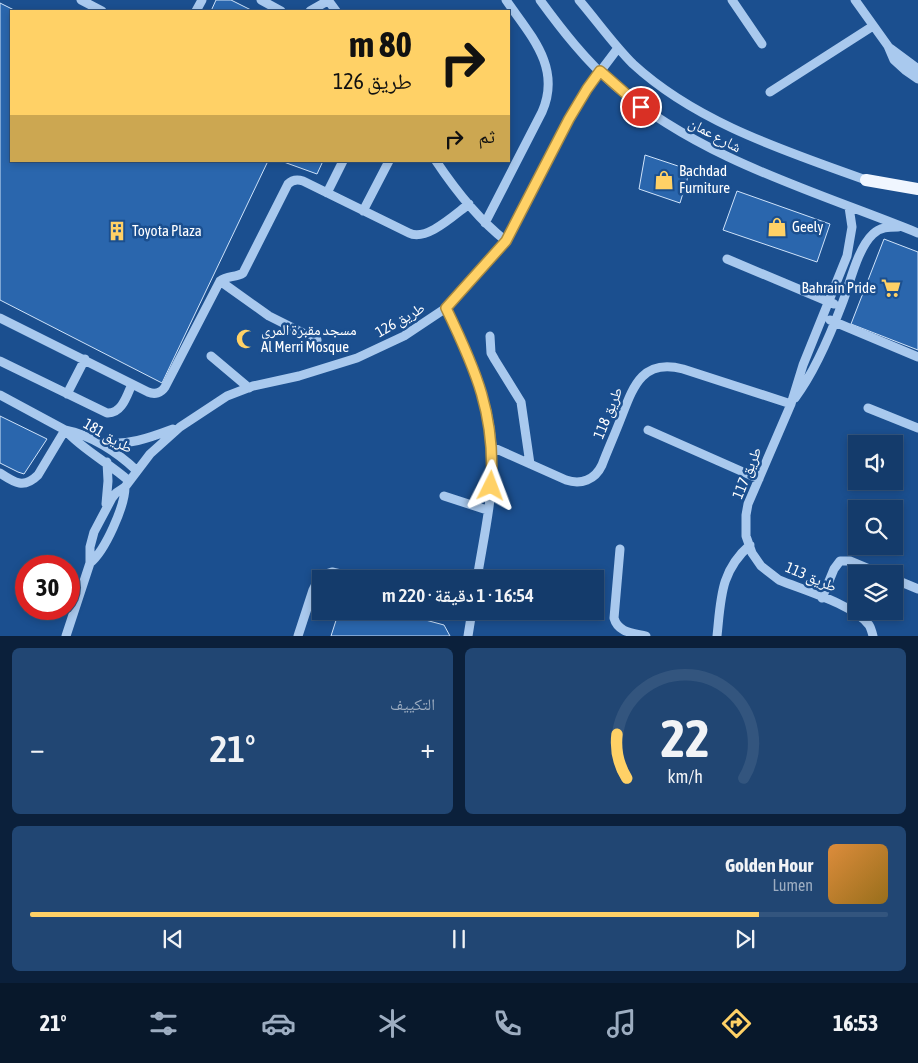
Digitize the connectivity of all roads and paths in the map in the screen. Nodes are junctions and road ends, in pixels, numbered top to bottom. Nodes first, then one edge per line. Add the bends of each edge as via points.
1 (80, 0) edge
2 (261, 0) edge
3 (328, 0) edge
4 (506, 0) edge
5 (540, 0) edge
6 (579, 0) edge
7 (732, 0) edge
8 (855, 0) edge
9 (100, 10) edge
10 (279, 10) edge
11 (312, 10) edge
12 (873, 26) junction
13 (762, 44) dead end
14 (888, 46) junction
15 (618, 48) junction
16 (918, 69) edge
17 (600, 71) junction
18 (918, 79) edge
19 (770, 92) dead end
20 (342, 162) edge
21 (388, 162) edge
22 (437, 162) edge
23 (866, 180) joint
24 (918, 190) edge
25 (327, 193) junction
26 (468, 204) junction
27 (849, 207) junction
28 (363, 211) junction
29 (485, 223) junction
30 (902, 227) junction
31 (918, 233) edge
32 (506, 241) junction
33 (727, 259) dead end
34 (220, 281) junction
35 (829, 302) junction
36 (841, 307) junction
37 (446, 308) junction
38 (823, 317) junction
39 (0, 318) edge
40 (834, 322) junction
41 (490, 336) dead end
42 (317, 340) dead end
43 (211, 356) dead end
44 (918, 357) edge
45 (85, 360) junction
46 (0, 361) edge
47 (132, 384) junction
48 (249, 388) junction
49 (67, 394) junction
50 (0, 395) edge
51 (791, 404) junction
52 (868, 408) dead end
53 (180, 427) junction
54 (918, 428) edge
55 (65, 430) junction
56 (648, 430) dead end
57 (98, 442) junction
58 (492, 447) junction
59 (106, 462) junction
60 (530, 464) junction
61 (136, 470) junction
62 (0, 473) edge
63 (759, 479) junction
64 (127, 484) junction
65 (444, 496) dead end
66 (106, 508) junction
67 (488, 510) junction
68 (750, 546) junction
69 (620, 549) dead end
70 (90, 563) junction
71 (860, 565) edge
72 (478, 570) edge
73 (903, 583) edge
74 (918, 589) edge
75 (312, 595) edge
76 (822, 598) junction
77 (471, 620) edge
78 (66, 636) edge
79 (298, 636) edge
80 (468, 636) edge
81 (646, 636) edge
82 (717, 636) edge
83 (873, 636) edge

1 - 9 street
2 - 10 street
3 - 11 street
4 - 29 street via 542,54 549,73 549,93
5 - 17 street, شارع عمان
6 - 15 street, شارع عمان
7 - 13 street
8 - 12 street
12 - 14 street
12 - 19 street
14 - 16 street
14 - 18 street via 894,60
15 - 17 street, طريق 126
15 - 23 street, شارع عمان via 660,86 688,104 777,148
17 - 27 street, شارع عمان via 641,107 698,142 761,173
17 - 32 street, طريق 126 via 569,119
20 - 25 street
21 - 28 street
22 - 26 street
23 - 24 main road
25 - 28 street
25 - 34 street via 299,180 291,181 243,273
26 - 28 street via 426,234 417,236
26 - 29 street
27 - 30 street, شارع عمان
27 - 35 street, طريق 117 via 850,246
29 - 32 street
30 - 31 street, شارع عمان
30 - 36 street, طريق 117 via 884,228 869,239
32 - 37 street, طريق 126
33 - 35 street
34 - 42 street via 268,316
34 - 47 street via 163,390 152,394
35 - 36 street
35 - 38 street, طريق 117
36 - 40 street, طريق 117
37 - 48 street, طريق 126 via 404,336 357,358
37 - 58 street via 482,391
38 - 40 street
38 - 51 street, طريق 117 via 802,365
39 - 45 street
40 - 44 street
40 - 51 street, طريق 117 via 812,371
41 - 60 street via 491,353 521,402
43 - 48 street
45 - 47 street
45 - 49 street
46 - 49 street
47 - 49 street via 118,410 111,413
48 - 53 street, طريق 126 via 227,396
50 - 55 street, طريق 181
51 - 60 street, طريق 118 via 675,367 660,367 646,373 636,383 595,475 584,482 572,482
51 - 63 street, طريق 117
52 - 54 street
53 - 57 street via 132,442
53 - 61 street, طريق 126
55 - 57 street, طريق 181
55 - 59 street, طريق 181
55 - 62 street via 33,480 20,484
56 - 63 street
57 - 61 street, طريق 181
58 - 60 street, طريق 118
58 - 67 street
59 - 64 street, طريق 181
59 - 66 street
61 - 64 street, طريق 126
63 - 68 street, طريق 117 via 746,515 746,536
64 - 66 street, طريق 126
64 - 70 street, طريق 126 via 108,538
65 - 67 street
66 - 70 street, طريق 126 via 91,542
67 - 72 street
68 - 76 street, طريق 113 via 756,560 769,574
68 - 82 street via 735,560 725,578
69 - 81 street via 615,623 622,630
70 - 78 street, طريق 126
71 - 76 street via 840,561
73 - 74 street
75 - 79 street
76 - 83 street, طريق 113 via 861,617 870,626
77 - 80 street

